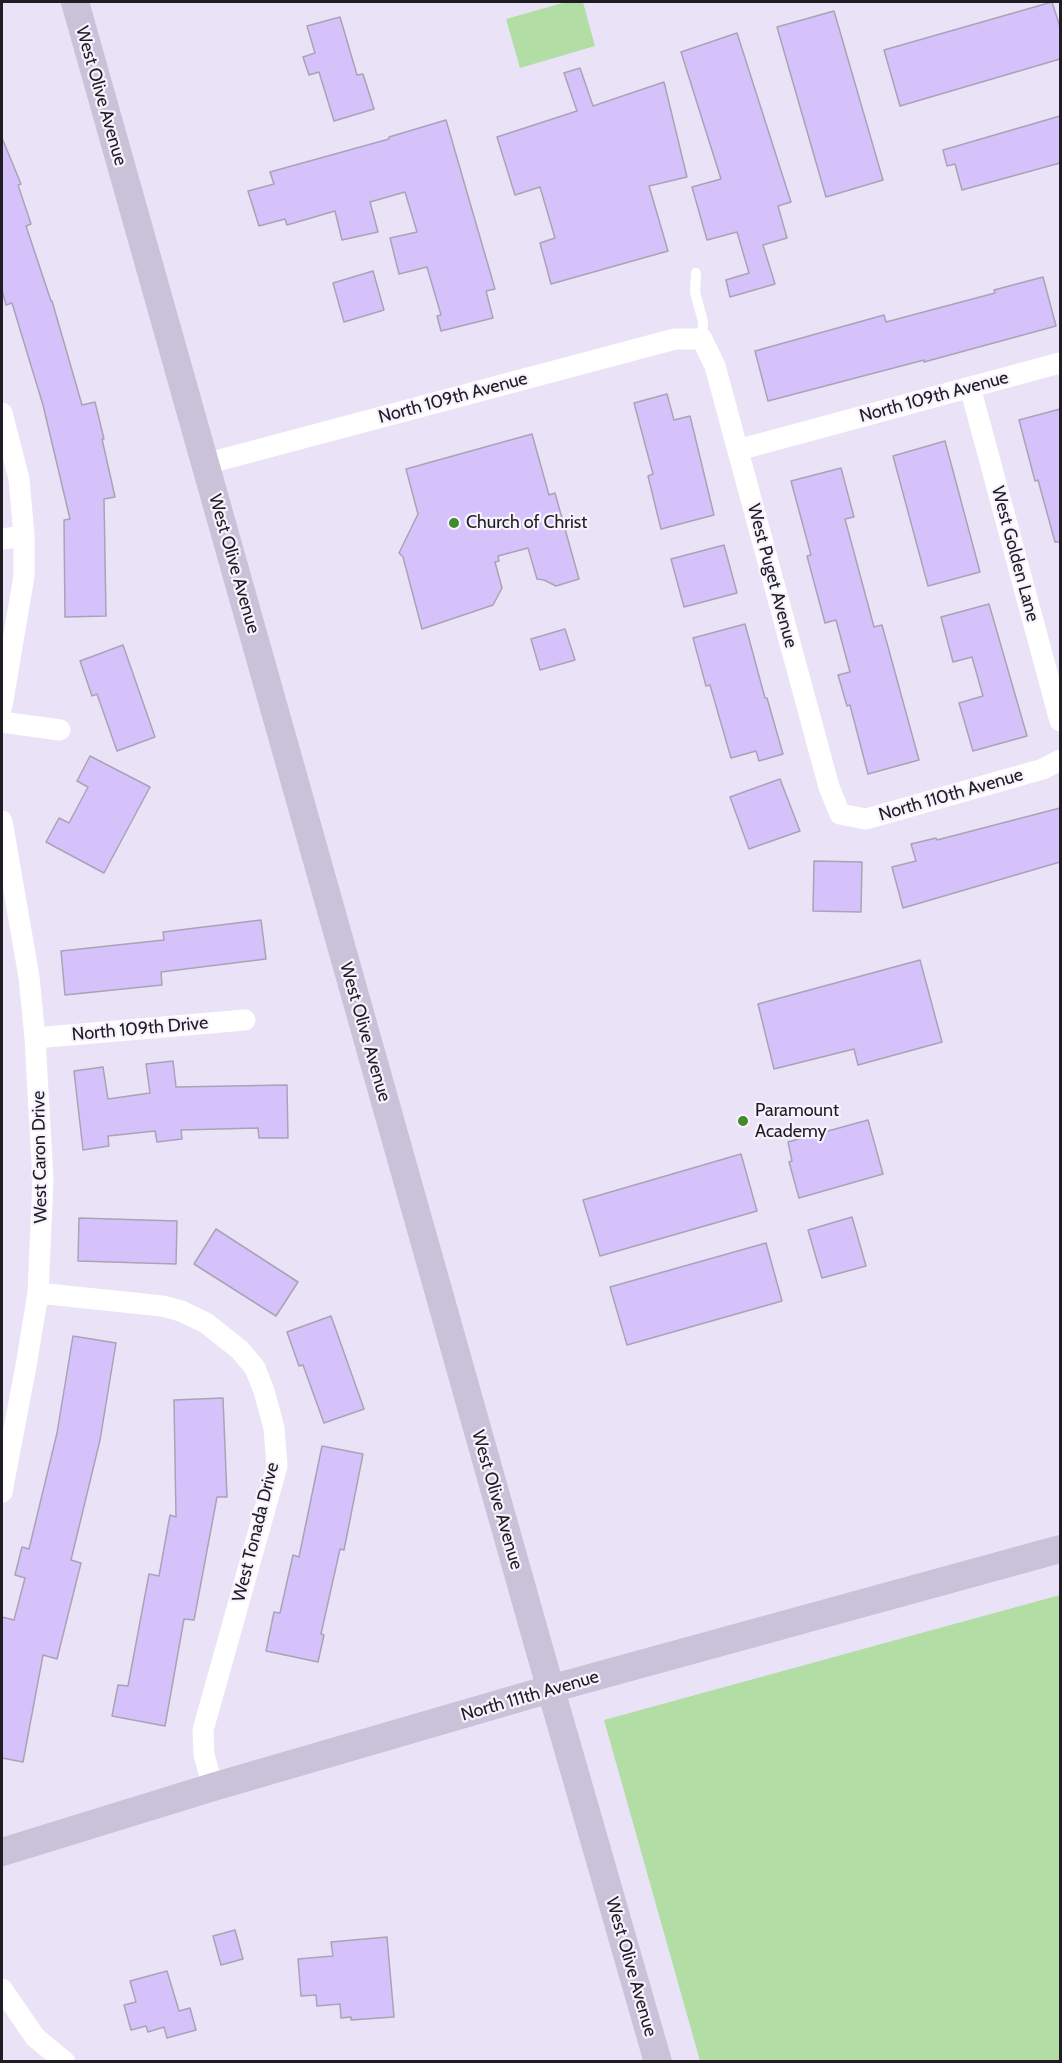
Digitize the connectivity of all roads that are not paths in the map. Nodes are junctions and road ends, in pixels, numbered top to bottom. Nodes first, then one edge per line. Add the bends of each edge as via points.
1 (75, 2) edge
2 (696, 273) dead end
3 (702, 339) junction
4 (1060, 363) edge
5 (970, 387) junction
6 (2, 413) edge
7 (738, 450) junction
8 (206, 464) junction
9 (24, 536) junction
10 (2, 539) edge
11 (2, 706) edge
12 (1060, 721) edge
13 (2, 722) edge
14 (60, 730) dead end
15 (1060, 760) edge
16 (840, 814) joint
17 (2, 821) edge
18 (245, 1020) dead end
19 (35, 1038) junction
20 (38, 1293) junction
21 (2, 1492) edge
22 (1060, 1549) edge
23 (550, 1689) junction
24 (213, 1787) junction
25 (2, 1852) edge
26 (2, 1989) edge
27 (65, 2061) edge
28 (658, 2061) edge

1 - 8 main road, West Olive Avenue
2 - 3 lane
3 - 7 street, West Puget Avenue via 716,366
3 - 8 street, North 109th Avenue via 675,339
4 - 5 street, North 109th Avenue
5 - 7 street, North 109th Avenue
5 - 12 street, West Golden Lane
6 - 9 street via 20,479
7 - 16 street, West Puget Avenue via 826,776
8 - 23 main road, West Olive Avenue
9 - 10 street
9 - 11 street via 24,576
13 - 14 street
15 - 16 street, North 110th Avenue via 1042,769 866,819
17 - 19 street, West Caron Drive
18 - 19 street, North 109th Drive
19 - 20 street, West Caron Drive via 44,1180
20 - 21 street, West Caron Drive
20 - 24 street, West Tonada Drive via 162,1305 181,1311 206,1323 240,1350 255,1368 264,1391 274,1428 277,1466 203,1730 204,1755
22 - 23 main road, North 111th Avenue
23 - 24 main road, North 111th Avenue
23 - 28 main road, West Olive Avenue
24 - 25 main road, North 111th Avenue
26 - 27 street via 35,2037

